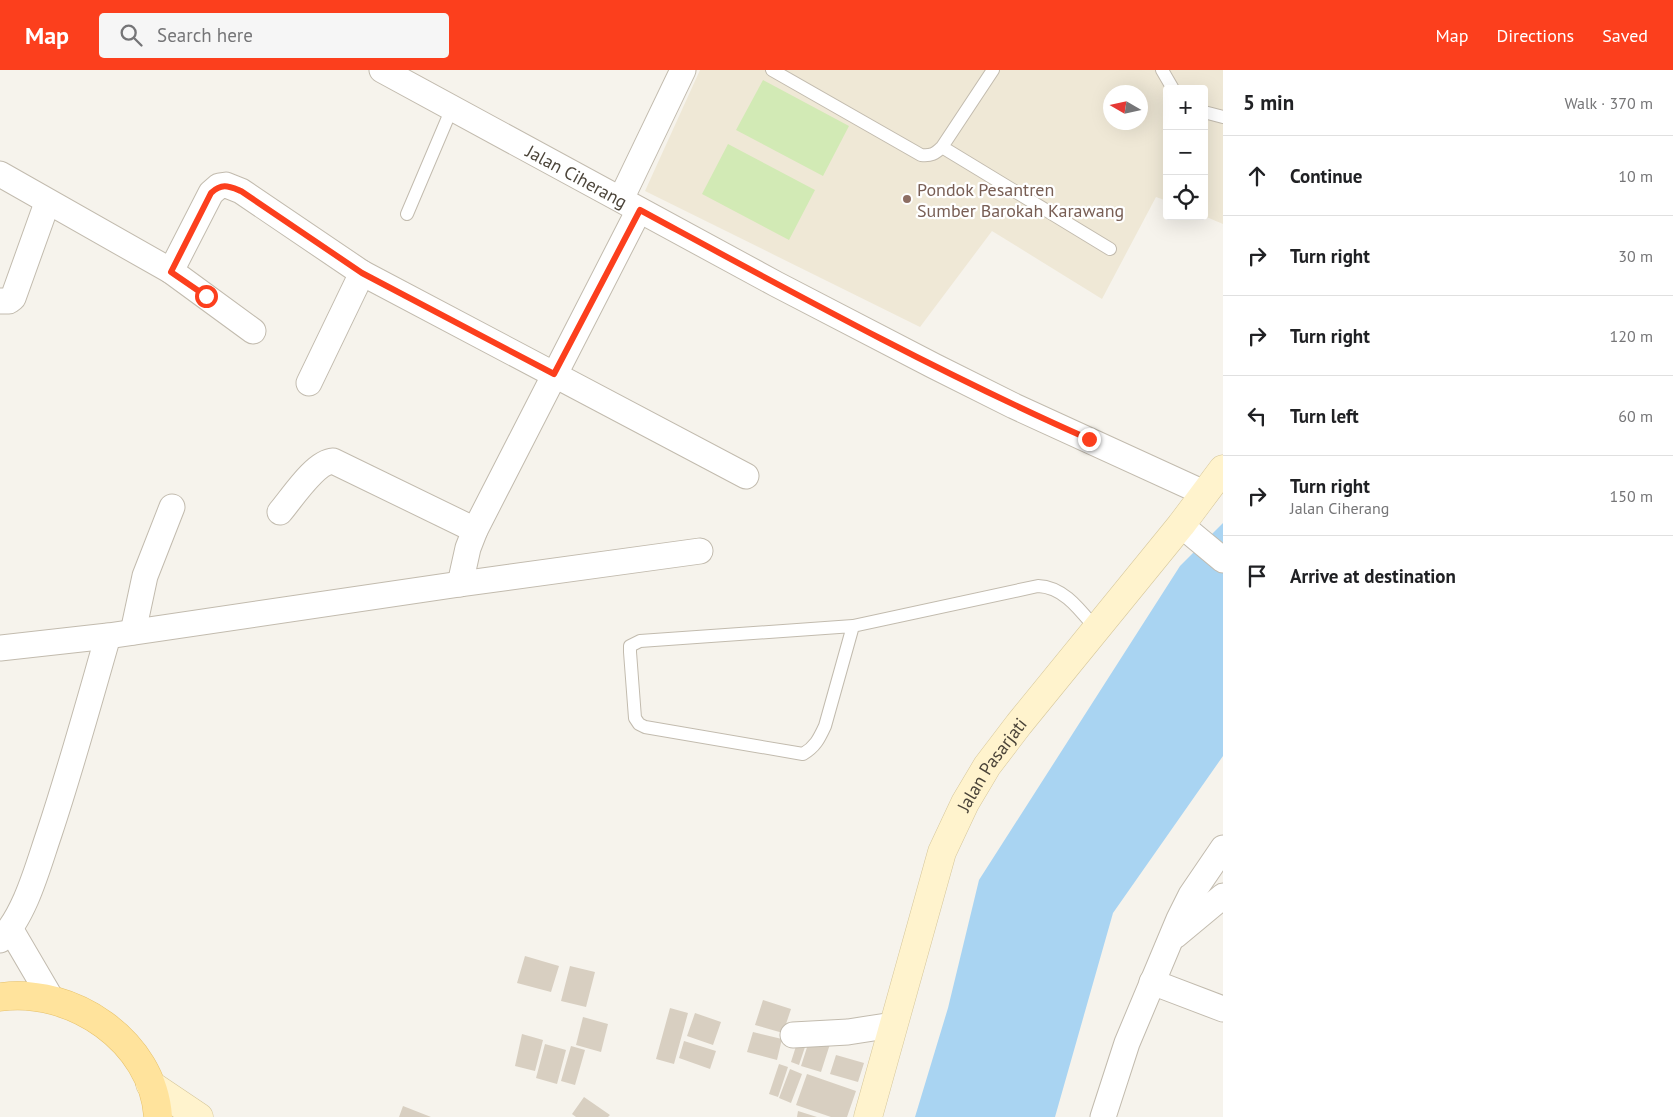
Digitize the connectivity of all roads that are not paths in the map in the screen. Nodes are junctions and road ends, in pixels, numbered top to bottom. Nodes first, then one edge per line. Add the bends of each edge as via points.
1 (382, 70) edge
2 (683, 70) edge
3 (772, 70) edge
4 (993, 70) edge
5 (1162, 70) edge
6 (1171, 85) edge
7 (452, 108) junction
8 (1208, 113) edge
9 (1223, 117) edge
10 (942, 147) junction
11 (0, 174) edge
12 (47, 203) junction
13 (630, 204) junction
14 (408, 214) dead end
15 (1110, 249) dead end
16 (171, 272) junction
17 (362, 273) junction
18 (0, 301) edge
19 (253, 332) dead end
20 (554, 374) junction
21 (309, 383) dead end
22 (1223, 469) edge
23 (746, 476) dead end
24 (1204, 493) junction
25 (172, 507) dead end
26 (280, 512) dead end
27 (1181, 525) junction
28 (475, 530) junction
29 (700, 551) dead end
30 (1220, 557) edge
31 (460, 584) junction
32 (853, 626) junction
33 (1096, 629) junction
34 (133, 632) junction
35 (108, 636) junction
36 (0, 648) edge
37 (1223, 848) edge
38 (1223, 896) edge
39 (5, 935) edge
40 (1171, 939) junction
41 (1152, 982) junction
42 (0, 998) edge
43 (52, 1000) junction
44 (1223, 1009) edge
45 (893, 1025) junction
46 (793, 1035) dead end
47 (150, 1084) junction
48 (158, 1117) edge
49 (199, 1117) edge
50 (868, 1117) edge
51 (1103, 1117) edge

1 - 7 street, Jalan Ciherang
2 - 13 street
3 - 10 lane via 921,155 934,154
4 - 10 lane
5 - 6 lane
7 - 13 street, Jalan Ciherang
7 - 14 lane
8 - 9 lane
10 - 15 lane
11 - 12 street
12 - 16 street
12 - 18 street via 13,298
13 - 20 street
13 - 24 street, Jalan Ciherang via 970,384
16 - 17 street via 211,193 226,185 241,191
16 - 19 street
17 - 20 street
17 - 21 street
20 - 23 street
20 - 28 street
22 - 24 main road, Jalan Pasarjati
24 - 27 main road, Jalan Pasarjati
25 - 34 street via 145,576
26 - 28 street via 314,472 326,461 333,461
27 - 30 street
27 - 33 main road, Jalan Pasarjati
28 - 31 street
29 - 31 street
31 - 34 street
32 - 32 lane via 634,642 630,652 635,718 645,727 803,754 815,746 825,726
32 - 33 lane via 1048,586 1072,602
33 - 45 main road, Jalan Pasarjati via 987,766 965,804 942,852
34 - 35 street
35 - 36 street
35 - 39 street via 43,854
37 - 40 street via 1191,895
38 - 40 street
39 - 43 street
40 - 41 street
41 - 44 street
41 - 51 street
42 - 43 main road via 19,996
43 - 47 main road via 77,1008 121,1039 138,1060
45 - 46 street
45 - 50 main road, Jalan Pasarjati
47 - 48 main road
47 - 49 main road

